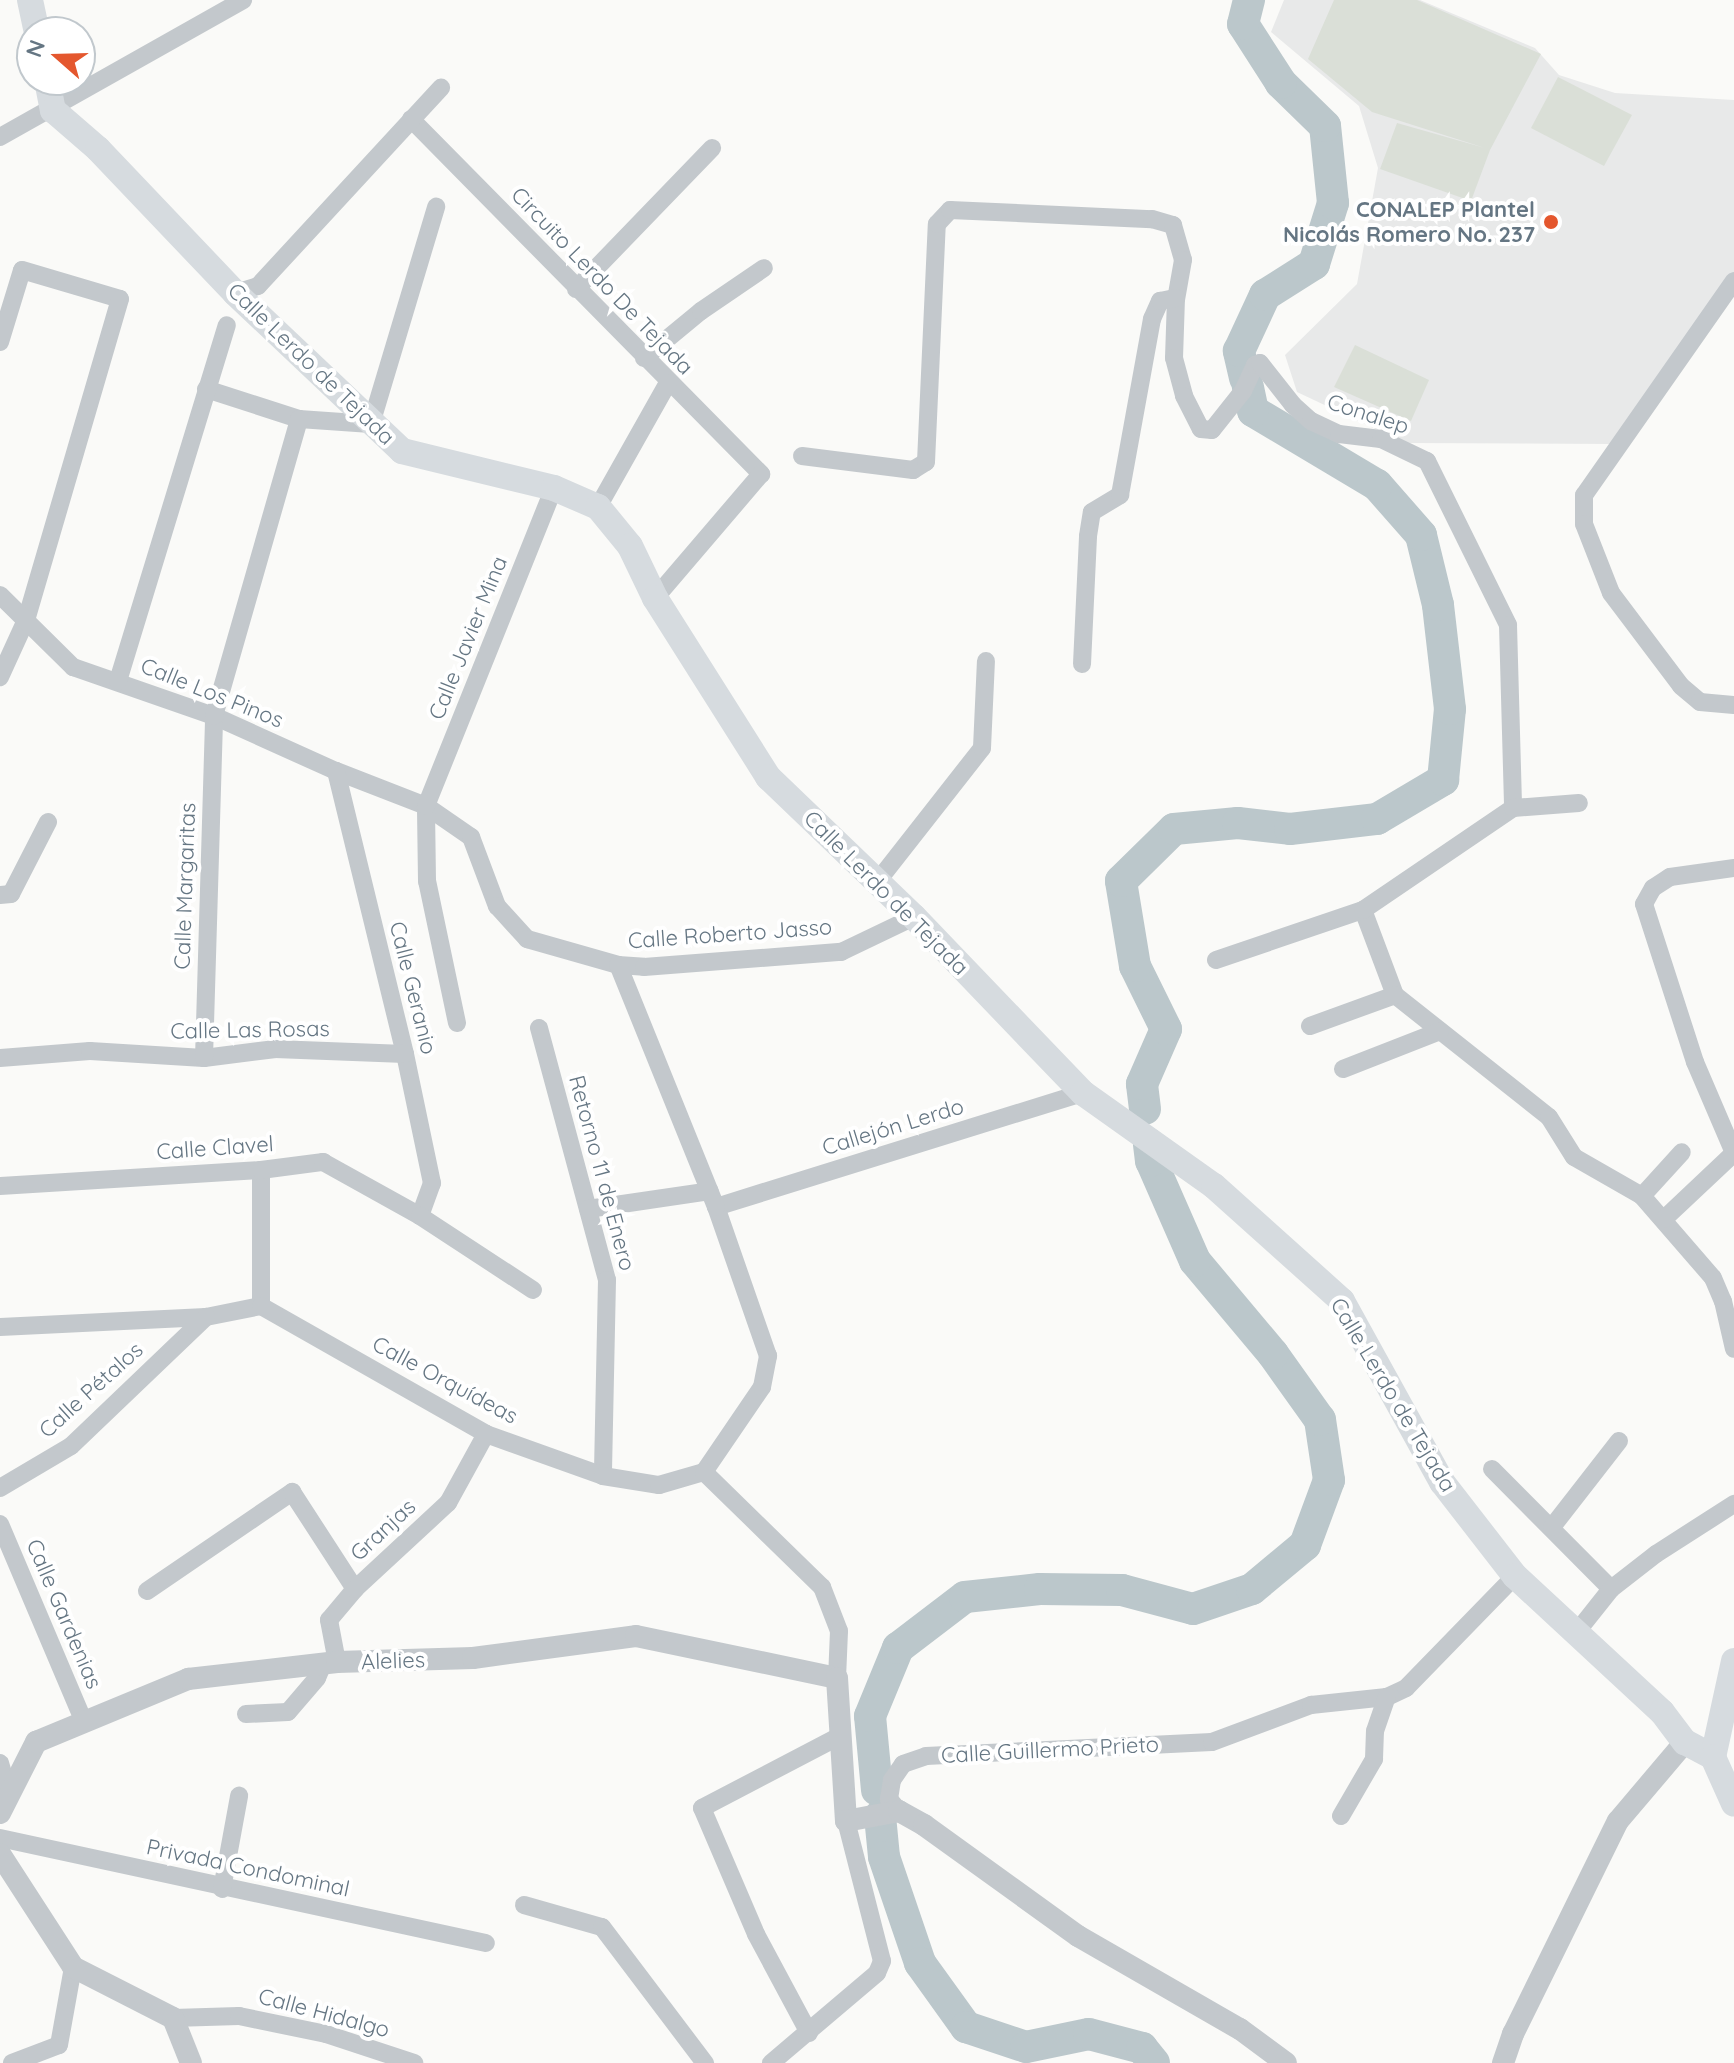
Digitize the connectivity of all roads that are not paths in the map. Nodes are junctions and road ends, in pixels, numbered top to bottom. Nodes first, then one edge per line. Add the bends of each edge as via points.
1 (243, 0) edge
2 (441, 88) dead end
3 (50, 96) edge
4 (53, 110) junction
5 (411, 119) junction
6 (0, 137) edge
7 (712, 148) dead end
8 (436, 207) dead end
9 (764, 268) dead end
10 (1734, 281) edge
11 (576, 289) junction
12 (235, 293) junction
13 (1176, 298) junction
14 (227, 325) dead end
15 (0, 342) edge
16 (644, 358) junction
17 (668, 383) junction
18 (206, 389) junction
19 (299, 419) junction
20 (371, 424) junction
21 (802, 456) dead end
22 (554, 488) junction
23 (598, 507) junction
24 (0, 595) edge
25 (655, 598) junction
26 (26, 620) junction
27 (986, 661) dead end
28 (1082, 664) dead end
29 (0, 677) edge
30 (118, 681) junction
31 (1734, 705) edge
32 (214, 716) junction
33 (336, 771) junction
34 (1579, 803) dead end
35 (426, 806) junction
36 (1513, 808) junction
37 (48, 822) dead end
38 (1734, 868) edge
39 (877, 882) junction
40 (0, 895) edge
41 (1363, 910) junction
42 (914, 917) junction
43 (1216, 960) dead end
44 (618, 965) junction
45 (1395, 995) junction
46 (457, 1023) dead end
47 (1310, 1026) dead end
48 (539, 1028) dead end
49 (1440, 1031) junction
50 (405, 1054) junction
51 (0, 1058) edge
52 (204, 1058) junction
53 (1343, 1069) dead end
54 (1083, 1093) junction
55 (1682, 1152) dead end
56 (1734, 1153) edge
57 (261, 1170) junction
58 (0, 1186) edge
59 (1642, 1196) junction
60 (713, 1199) junction
61 (588, 1209) junction
62 (420, 1216) junction
63 (1664, 1219) junction
64 (533, 1290) dead end
65 (261, 1306) junction
66 (206, 1317) junction
67 (0, 1327) edge
68 (1734, 1349) edge
69 (486, 1434) junction
70 (1619, 1441) dead end
71 (1492, 1469) dead end
72 (704, 1472) junction
73 (603, 1476) junction
74 (0, 1488) edge
75 (1734, 1504) edge
76 (0, 1524) edge
77 (1552, 1527) junction
78 (1515, 1576) junction
79 (355, 1589) junction
80 (1611, 1589) junction
81 (147, 1591) dead end
82 (1576, 1633) junction
83 (1734, 1661) edge
84 (330, 1663) junction
85 (837, 1678) junction
86 (1387, 1697) junction
87 (246, 1714) dead end
88 (84, 1722) junction
89 (840, 1736) junction
90 (1685, 1742) junction
91 (1713, 1757) junction
92 (0, 1763) edge
93 (239, 1796) dead end
94 (5, 1804) edge
95 (1734, 1804) edge
96 (899, 1811) junction
97 (1341, 1816) dead end
98 (846, 1821) junction
99 (0, 1838) edge
100 (0, 1854) edge
101 (222, 1889) junction
102 (524, 1905) dead end
103 (486, 1943) dead end
104 (73, 1967) junction
105 (173, 2018) junction
106 (809, 2033) junction
107 (12, 2063) edge
108 (191, 2063) edge
109 (414, 2063) edge
110 (705, 2063) edge
111 (771, 2063) edge
112 (1286, 2063) edge
113 (1503, 2063) edge

1 - 4 street
2 - 5 street
3 - 4 main road
4 - 6 street
4 - 12 main road, Calle Lerdo de Tejada via 98,149
5 - 11 street, Circuito Lerdo De Tejada
5 - 12 street via 258,286
7 - 11 street
8 - 20 street
9 - 16 street
10 - 31 street via 1584,495 1584,524 1611,593 1681,686 1700,702
11 - 16 street, Circuito Lerdo De Tejada
12 - 20 main road, Calle Lerdo de Tejada
13 - 21 street, Conalep via 1183,260 1173,225 1152,219 950,210 937,224 926,462 913,470
13 - 28 street via 1160,301 1152,319 1120,495 1092,512
13 - 36 street, Conalep via 1174,358 1184,396 1201,429 1212,430 1260,363 1311,421 1339,434 1381,439 1427,461 1508,625
14 - 18 street
15 - 26 street via 22,270 120,299
16 - 17 street, Circuito Lerdo De Tejada
17 - 23 street
17 - 25 street, Circuito Lerdo De Tejada via 761,474
18 - 19 street
18 - 30 street
19 - 20 street
19 - 32 street, Calle Margaritas
20 - 22 main road, Calle Lerdo de Tejada via 402,451
22 - 23 main road, Calle Lerdo de Tejada
22 - 35 street, Calle Javier Mina
23 - 25 main road, Calle Lerdo de Tejada via 630,546
24 - 26 street, Calle Los Pinos
25 - 39 main road, Calle Lerdo de Tejada via 768,777
26 - 29 street
26 - 30 street, Calle Los Pinos via 73,667
27 - 39 street via 982,748
30 - 32 street, Calle Los Pinos
32 - 33 street, Calle Los Pinos
32 - 52 street, Calle Margaritas
33 - 35 street, Calle Los Pinos
33 - 50 street, Calle Geranio
34 - 36 street
35 - 44 street, Calle Roberto Jasso via 471,837 497,906 527,939
35 - 46 street via 427,881
36 - 41 street
37 - 40 street via 11,894
38 - 56 street via 1670,877 1653,888 1644,904 1695,1062
39 - 42 main road, Calle Lerdo de Tejada
41 - 43 street
41 - 45 street
42 - 44 street, Calle Roberto Jasso via 841,952
42 - 54 main road, Calle Lerdo de Tejada
44 - 60 street
45 - 47 street
45 - 49 street
48 - 61 street, Retorno 11 de Enero
49 - 53 street
49 - 59 street via 1549,1117 1574,1157
50 - 52 street, Calle Las Rosas via 275,1049
50 - 62 street, Calle Geranio via 432,1183
51 - 52 street, Calle Las Rosas via 90,1051
54 - 60 street, Callejón Lerdo
54 - 78 main road, Calle Lerdo de Tejada via 1214,1186 1342,1301 1442,1482
55 - 59 street
56 - 63 street
57 - 58 street, Calle Clavel
57 - 62 street, Calle Clavel via 323,1162
57 - 65 street
59 - 63 street
60 - 61 street, Callejón Lerdo
60 - 72 street via 768,1356 762,1387
61 - 73 street, Retorno 11 de Enero via 607,1280
62 - 64 street, Calle Clavel
63 - 68 street via 1713,1278
65 - 66 street
65 - 69 street, Calle Orquídeas
66 - 67 street
66 - 74 street, Calle Pétalos via 71,1446
69 - 73 street, Calle Orquídeas
69 - 79 street, Granjas via 448,1503
70 - 77 street
71 - 77 street
72 - 73 street, Calle Orquídeas via 659,1485
72 - 85 street via 822,1587 839,1631
75 - 80 street
76 - 88 street, Calle Gardenias
77 - 80 street
78 - 82 main road, Calle Lerdo de Tejada
78 - 86 street, Calle Guillermo Prieto via 1406,1688
79 - 81 street via 292,1492
79 - 84 street, Granjas via 329,1620
80 - 82 street
82 - 90 main road, Calle Lerdo de Tejada via 1662,1712
83 - 91 main road
84 - 85 street, Alelies via 473,1658 636,1636
84 - 87 street via 288,1712
84 - 88 street, Alelies via 188,1679
85 - 89 street
86 - 96 street, Calle Guillermo Prieto via 1311,1705 1212,1742 926,1756 903,1764 892,1780 889,1799
86 - 97 street via 1375,1731 1374,1759
88 - 94 street, Alelies via 36,1742
89 - 98 street
89 - 106 street via 702,1808 756,1934
90 - 91 main road, Calle Lerdo de Tejada
90 - 113 street via 1618,1821
91 - 95 main road
92 - 94 street
93 - 101 street
96 - 98 street
96 - 112 street via 1078,1936 1240,2029
98 - 106 street via 882,1961 877,1973
99 - 101 street, Privada Condominal
100 - 104 street
101 - 103 street, Privada Condominal
102 - 110 street via 602,1927
104 - 105 street
104 - 107 street via 59,2045
105 - 108 street
105 - 109 street, Calle Hidalgo via 239,2016 326,2034
106 - 111 street

